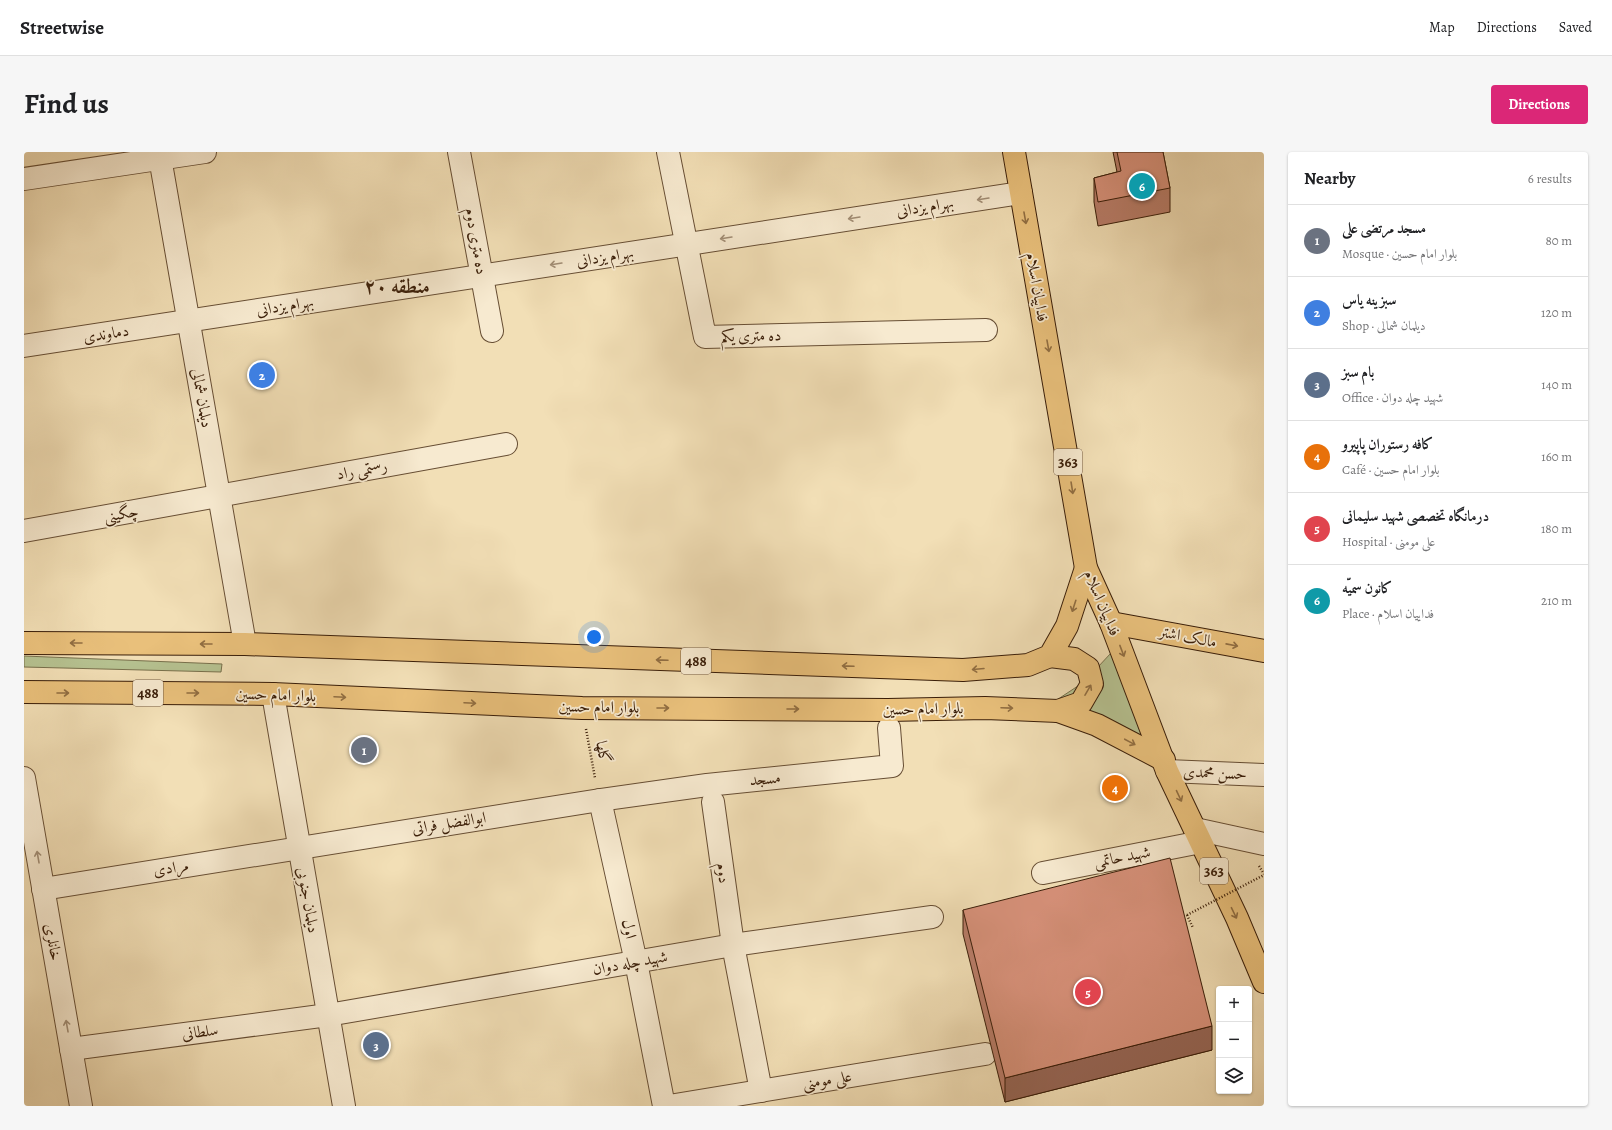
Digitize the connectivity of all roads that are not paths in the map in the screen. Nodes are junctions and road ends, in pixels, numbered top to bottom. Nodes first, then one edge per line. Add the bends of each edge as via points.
1 (205, 152) edge
2 (459, 152) edge
3 (668, 152) edge
4 (1014, 152) edge
5 (160, 155) edge
6 (24, 179) edge
7 (1021, 193) junction
8 (687, 244) junction
9 (482, 276) junction
10 (188, 321) junction
11 (986, 330) dead end
12 (492, 331) dead end
13 (24, 346) edge
14 (506, 444) dead end
15 (219, 496) junction
16 (24, 531) edge
17 (1086, 568) junction
18 (1111, 623) junction
19 (24, 643) edge
20 (245, 644) junction
21 (1264, 651) edge
22 (1050, 656) junction
23 (24, 692) edge
24 (273, 694) junction
25 (1058, 711) junction
26 (889, 728) dead end
27 (1165, 765) junction
28 (1264, 775) edge
29 (24, 778) edge
30 (600, 800) junction
31 (713, 802) dead end
32 (1198, 835) junction
33 (1264, 844) edge
34 (299, 847) junction
35 (1043, 873) dead end
36 (43, 889) junction
37 (932, 917) dead end
38 (733, 945) junction
39 (636, 962) junction
40 (1264, 982) edge
41 (328, 1015) junction
42 (71, 1049) junction
43 (985, 1054) dead end
44 (761, 1091) junction
45 (82, 1106) edge
46 (344, 1106) edge
47 (664, 1106) edge
48 (669, 1106) edge

1 - 5 street
2 - 9 street, ده متری دوم
3 - 8 street, ده متری یکم
4 - 7 main road, فداییان اسلام / 363
5 - 6 street
5 - 10 street, دیلمان شمالی
7 -> 8 street, بهرام یزدانی
7 -> 17 main road, فداییان اسلام / 363
8 -> 9 street, بهرام یزدانی
8 - 11 street, ده متری یکم via 705,337
9 - 10 street, بهرام یزدانی
9 - 12 street, ده متری دوم
10 - 13 street, دماوندی
10 - 15 street, دیلمان شمالی
14 - 15 street, رستمی راد
15 - 16 street, چگینی
15 - 20 street, دیلمان شمالی
17 - 18 main road, فداییان اسلام / 363
17 -> 22 main road via 1067,626
18 -> 21 main road, مالک اشتر
18 -> 27 main road, فداییان اسلام / 363
20 -> 19 main road, 488
22 -> 20 main road, 488 via 1028,665 963,670
25 -> 22 main road via 1081,703 1092,684 1088,668 1074,659
23 -> 24 main road, بلوار امام حسین / 488
24 -> 25 main road, بلوار امام حسین / 488 via 582,708 985,708
24 - 34 street, دیلمان جنوبی
25 -> 27 main road, بلوار امام حسین / 488 via 1097,725
26 - 30 street, مسجد via 892,766 707,785
27 - 28 street, حسن محمدی
27 -> 32 main road, فداییان اسلام / 363
36 -> 29 street, خانلری
30 - 34 street, ابوالفضل فراتی
30 - 39 street, اول
31 - 38 street, دوم
32 - 33 street
32 - 35 street, شهید حاتمی
32 -> 40 main road, فداییان اسلام / 363
34 - 36 street, مرادی
34 - 41 street, دیلمان جنوبی
42 -> 36 street, خانلری
37 - 38 street, شهید چله دوان
38 - 39 street, شهید چله دوان
38 - 44 street
39 - 41 street, شهید چله دوان
39 - 47 street, اول
41 - 42 street, سلطانی
41 - 46 street, دیلمان جنوبی
42 - 45 street, خانلری
43 - 44 street, علی مومنی
44 - 48 street, علی مومنی

